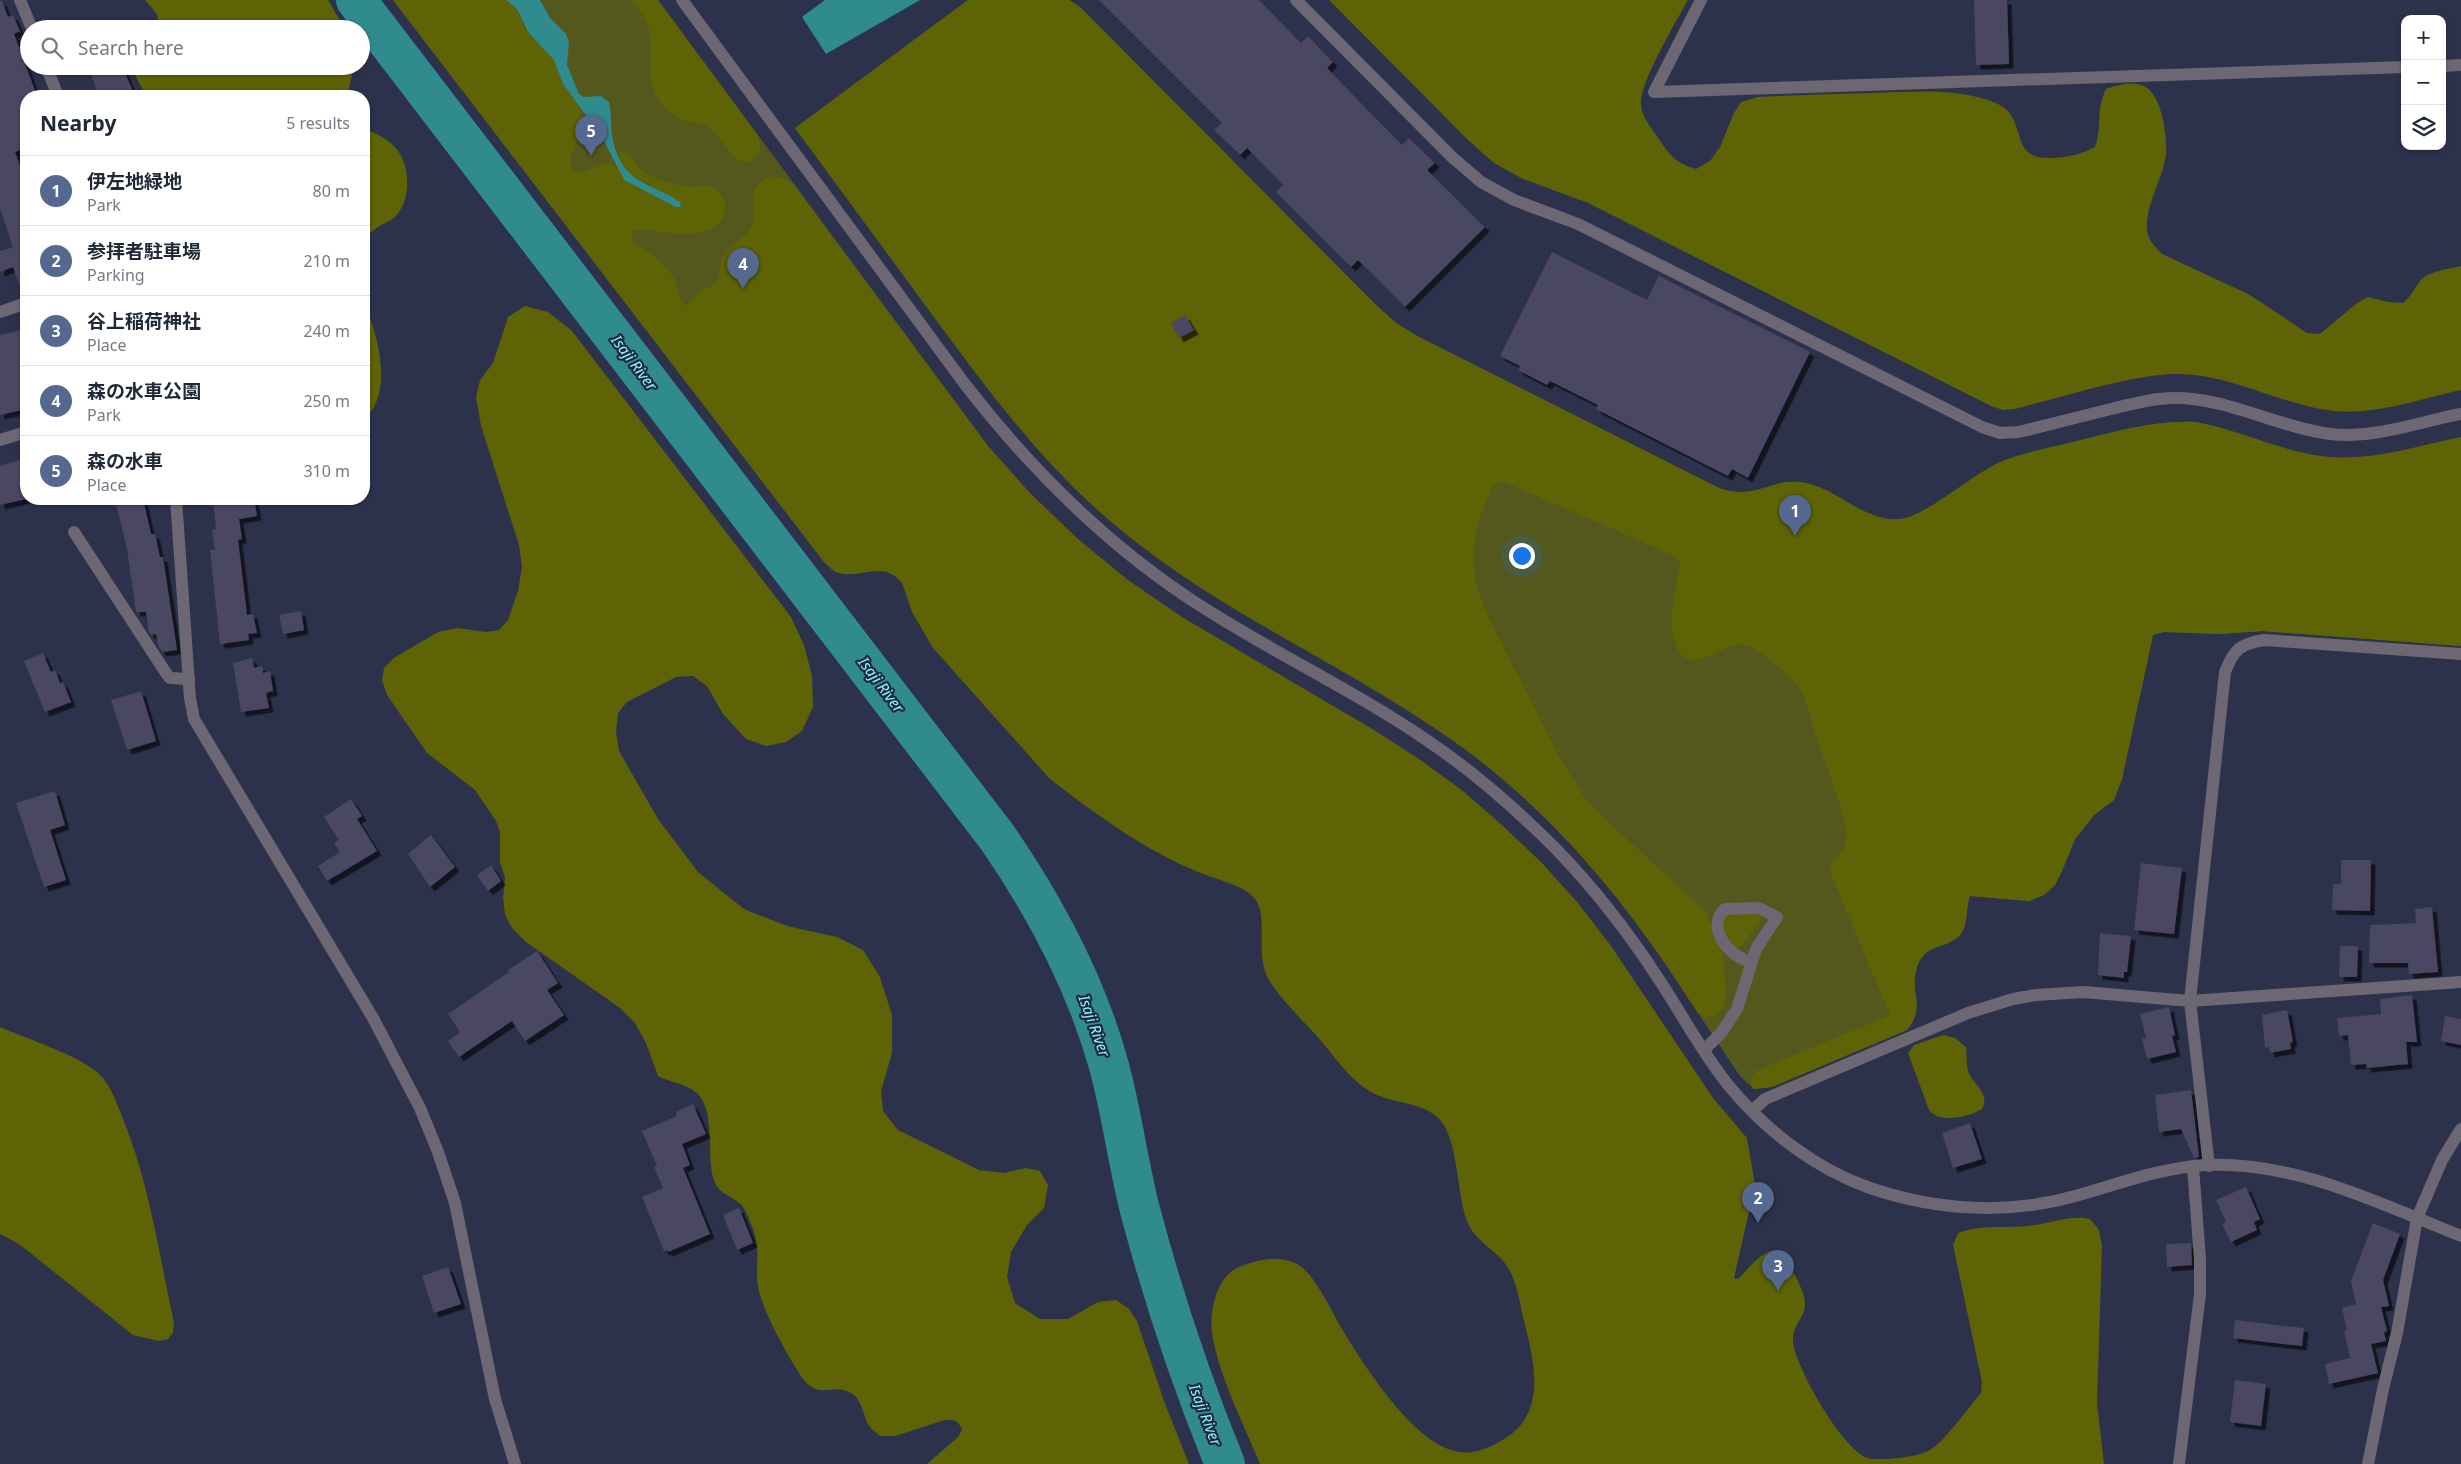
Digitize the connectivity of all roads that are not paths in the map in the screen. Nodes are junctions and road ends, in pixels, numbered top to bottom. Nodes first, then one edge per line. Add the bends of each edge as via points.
1 (20, 0) edge
2 (682, 0) edge
3 (1296, 0) edge
4 (1701, 0) edge
5 (28, 20) edge
6 (2461, 65) edge
7 (2446, 66) edge
8 (2401, 67) edge
9 (50, 75) edge
10 (56, 90) edge
11 (20, 306) edge
12 (0, 311) edge
13 (2461, 414) edge
14 (20, 434) edge
15 (0, 440) edge
16 (176, 505) edge
17 (74, 532) dead end
18 (2461, 654) edge
19 (189, 679) junction
20 (1751, 962) junction
21 (2461, 982) edge
22 (2190, 1001) junction
23 (1704, 1050) junction
24 (1752, 1111) junction
25 (2461, 1129) edge
26 (2209, 1166) junction
27 (2194, 1167) junction
28 (2416, 1218) junction
29 (2461, 1236) edge
30 (515, 1464) edge
31 (2179, 1464) edge
32 (2368, 1464) edge

1 - 5 street
2 - 23 street via 964,383 1046,480 1091,524 1192,600 1431,742 1510,805 1556,849 1599,898 1659,979
3 - 13 street via 1452,157 1481,182 1514,200 1578,224 1982,427 2000,433 2019,432 2172,398 2224,404 2330,434 2370,432
4 - 8 street via 1654,92
6 - 7 street
9 - 10 street
11 - 12 street
14 - 15 street
16 - 19 street
17 - 19 street via 166,673 170,678
18 - 22 street via 2264,640 2246,643 2232,655 2225,672
19 - 30 street via 191,709 199,729 373,1018 398,1062 431,1135 454,1203 495,1399
20 - 20 street via 1763,936 1777,917 1759,908 1725,908 1718,915 1716,924 1719,932 1734,956
20 - 23 street via 1738,1009
21 - 22 street
22 - 24 street via 2083,992 2013,999 1968,1013 1765,1099
22 - 26 street
23 - 24 street via 1728,1085
24 - 27 street via 1790,1144 1826,1168 1865,1186 1906,1199 1948,1206 1991,1209 2034,1205 2142,1176
25 - 28 street via 2445,1154
26 - 27 street
26 - 28 street via 2238,1165 2308,1177
27 - 31 street via 2200,1294
28 - 29 street
28 - 32 street via 2397,1333

